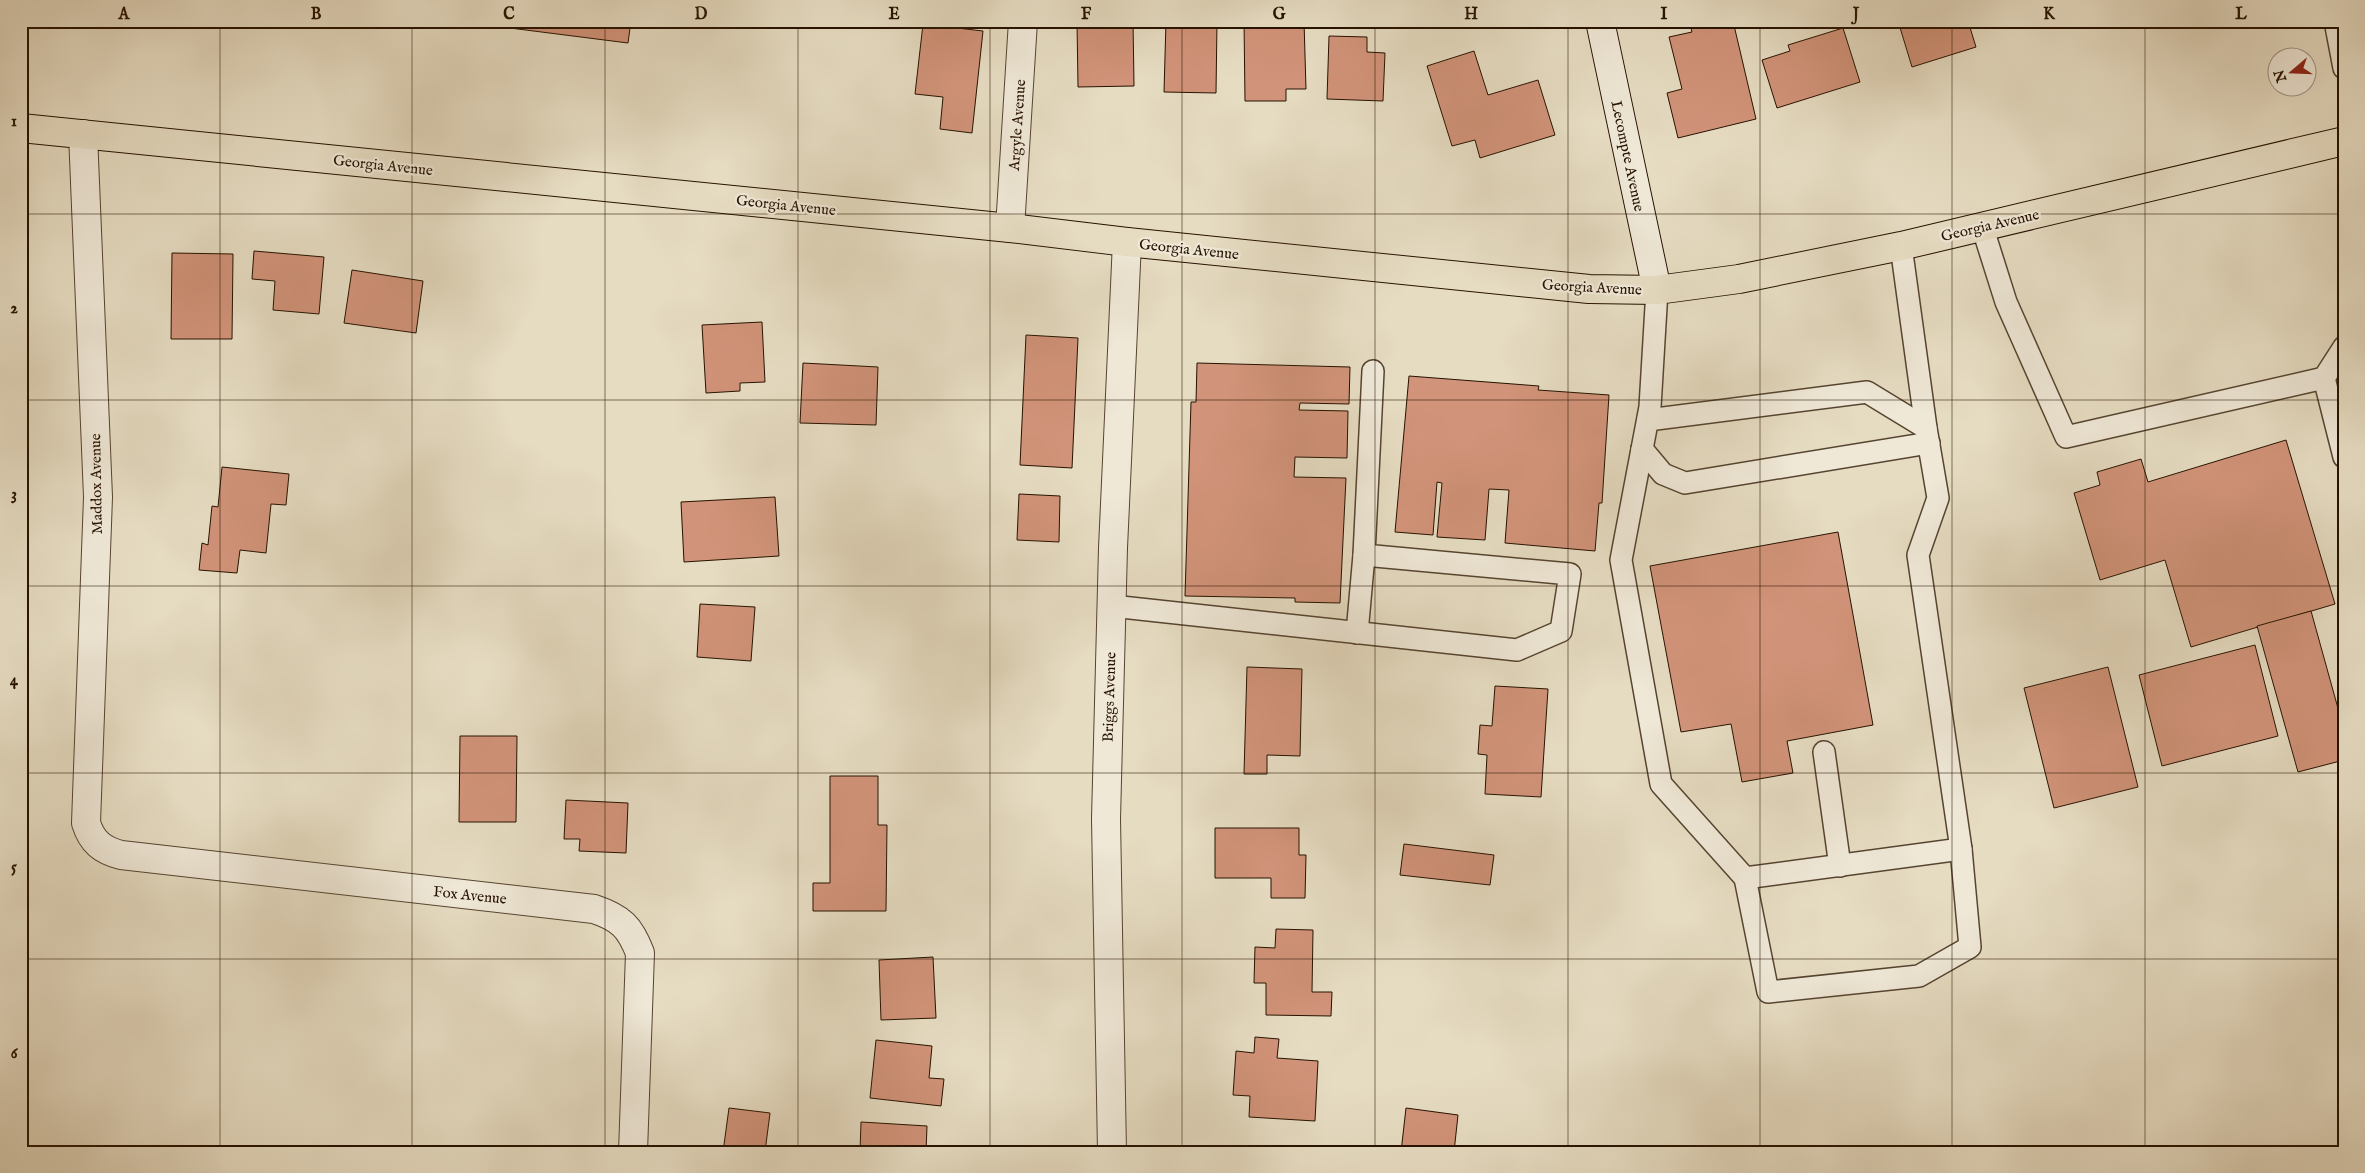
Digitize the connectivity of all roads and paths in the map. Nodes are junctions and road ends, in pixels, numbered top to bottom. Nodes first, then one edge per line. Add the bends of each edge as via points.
1 (1023, 21) edge
2 (1600, 21) edge
3 (2334, 21) edge
4 (2344, 68) edge
5 (21, 128) edge
6 (83, 134) junction
7 (2344, 141) edge
8 (1982, 226) junction
9 (1010, 228) junction
10 (1127, 242) junction
11 (1901, 246) junction
12 (1657, 290) junction
13 (2344, 347) edge
14 (1373, 372) dead end
15 (2324, 378) junction
16 (1648, 420) junction
17 (1927, 436) junction
18 (1642, 449) junction
19 (2344, 457) edge
20 (1364, 555) junction
21 (1112, 606) junction
22 (1357, 633) junction
23 (1824, 752) dead end
24 (90, 834) joint
25 (1961, 849) junction
26 (1840, 866) junction
27 (1745, 878) junction
28 (633, 1152) edge
29 (1112, 1152) edge

1 - 9 street, Argyle Avenue
2 - 12 street, Lecompte Avenue
3 - 4 lane
5 - 6 main road, Georgia Avenue
6 - 9 main road, Georgia Avenue
6 - 24 street, Maddox Avenue via 98,497 86,823
7 - 8 main road, Georgia Avenue
8 - 11 main road, Georgia Avenue
8 - 15 lane via 2006,302 2066,437
9 - 10 main road, Georgia Avenue
10 - 12 main road, Georgia Avenue via 1589,289
10 - 21 street, Briggs Avenue
11 - 12 main road, Georgia Avenue via 1739,279
11 - 17 lane
12 - 16 lane
13 - 15 lane
14 - 20 lane
15 - 19 lane
16 - 17 lane via 1867,392
16 - 18 lane
17 - 18 lane via 1685,483 1663,474
17 - 25 lane via 1938,498 1918,555
18 - 27 lane via 1621,560 1661,784
20 - 22 lane
20 - 22 lane via 1570,574 1562,631 1517,650
21 - 22 lane
21 - 29 street, Briggs Avenue via 1106,819
23 - 26 lane
24 - 28 street, Fox Avenue via 107,851 121,855 594,909 610,914 634,937 640,953
25 - 26 lane
25 - 27 lane via 1970,947 1919,976 1768,992
26 - 27 lane

